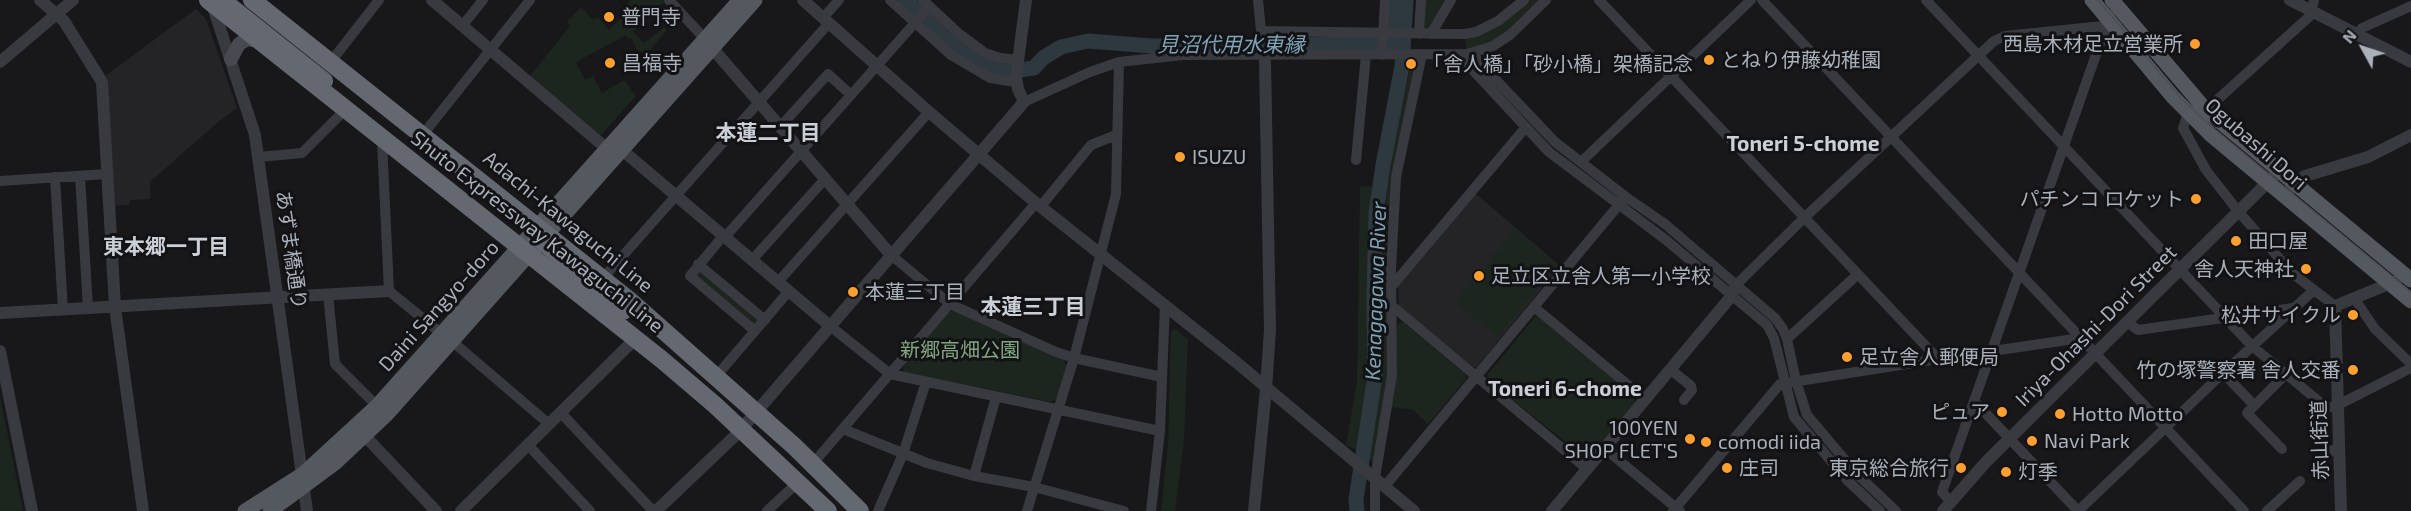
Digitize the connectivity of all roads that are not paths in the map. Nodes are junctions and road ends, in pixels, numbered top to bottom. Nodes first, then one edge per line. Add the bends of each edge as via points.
1 (40, 0) edge
2 (73, 0) edge
3 (237, 0) edge
4 (252, 0) edge
5 (260, 0) edge
6 (379, 0) edge
7 (432, 0) edge
8 (483, 0) edge
9 (530, 0) edge
10 (669, 0) edge
11 (740, 0) edge
12 (755, 0) edge
13 (803, 0) edge
14 (839, 0) edge
15 (890, 0) edge
16 (1026, 0) edge
17 (1258, 0) edge
18 (1385, 0) edge
19 (1421, 0) edge
20 (1451, 0) edge
21 (1524, 0) edge
22 (1546, 0) edge
23 (1599, 0) edge
24 (1751, 0) edge
25 (1762, 0) edge
26 (1926, 0) edge
27 (2092, 0) edge
28 (2290, 0) edge
29 (212, 1) edge
30 (2114, 1) edge
31 (2313, 6) edge
32 (2411, 6) edge
33 (922, 12) edge
34 (58, 14) junction
35 (826, 20) junction
36 (2108, 20) junction
37 (463, 25) junction
38 (1384, 34) junction
39 (1415, 34) junction
40 (1431, 34) junction
41 (2357, 34) junction
42 (255, 40) junction
43 (708, 44) junction
44 (492, 48) junction
45 (1382, 52) junction
46 (1474, 53) junction
47 (1416, 54) junction
48 (1458, 54) junction
49 (1366, 55) junction
50 (1979, 56) junction
51 (333, 58) junction
52 (231, 59) junction
53 (1265, 59) junction
54 (0, 62) edge
55 (1119, 62) junction
56 (2411, 62) edge
57 (878, 66) junction
58 (1017, 71) junction
59 (1670, 76) junction
60 (852, 95) junction
61 (758, 102) junction
62 (1024, 102) junction
63 (2206, 110) junction
64 (344, 111) junction
65 (929, 112) junction
66 (2188, 113) junction
67 (374, 114) junction
68 (780, 127) junction
69 (1526, 127) junction
70 (425, 132) junction
71 (1116, 135) junction
72 (2411, 135) edge
73 (1892, 137) junction
74 (382, 141) junction
75 (2064, 146) junction
76 (606, 148) junction
77 (622, 150) junction
78 (802, 151) junction
79 (977, 153) junction
80 (259, 157) junction
81 (1356, 160) dead end
82 (1581, 162) junction
83 (2278, 171) junction
84 (107, 174) junction
85 (80, 176) junction
86 (55, 177) junction
87 (825, 179) junction
88 (0, 181) edge
89 (2268, 183) junction
90 (2295, 184) junction
91 (2284, 196) junction
92 (676, 197) junction
93 (1622, 201) junction
94 (846, 204) junction
95 (1039, 204) junction
96 (2238, 212) junction
97 (1804, 218) junction
98 (724, 236) junction
99 (534, 241) junction
100 (1101, 254) junction
101 (891, 255) junction
102 (752, 260) junction
103 (698, 264) junction
104 (2180, 270) junction
105 (2019, 271) junction
106 (1857, 275) junction
107 (604, 277) junction
108 (2410, 277) edge
109 (778, 282) junction
110 (2390, 284) junction
111 (1392, 286) junction
112 (1734, 289) junction
113 (2314, 290) junction
114 (389, 291) junction
115 (789, 291) junction
116 (328, 294) junction
117 (278, 297) junction
118 (2355, 298) junction
119 (2411, 301) edge
120 (950, 304) junction
121 (1165, 304) junction
122 (1392, 305) junction
123 (2335, 306) junction
124 (115, 307) junction
125 (1534, 307) junction
126 (88, 308) junction
127 (2293, 308) junction
128 (63, 310) junction
129 (0, 313) edge
130 (621, 313) junction
131 (2224, 317) junction
132 (765, 320) junction
133 (2127, 322) junction
134 (830, 326) junction
135 (755, 331) junction
136 (447, 338) junction
137 (2081, 338) junction
138 (1787, 339) junction
139 (632, 342) junction
140 (2252, 346) junction
141 (0, 351) edge
142 (1991, 351) junction
143 (2096, 353) junction
144 (1074, 358) junction
145 (1938, 359) junction
146 (2411, 366) edge
147 (1670, 369) junction
148 (718, 373) junction
149 (2223, 373) junction
150 (890, 374) junction
151 (2, 375) edge
152 (2285, 375) junction
153 (1162, 376) junction
154 (1476, 377) junction
155 (926, 382) junction
156 (1790, 382) junction
157 (1266, 389) junction
158 (996, 397) junction
159 (1645, 399) junction
160 (1684, 400) dead end
161 (1974, 400) junction
162 (2254, 405) junction
163 (2338, 405) junction
164 (377, 406) junction
165 (760, 409) junction
166 (1057, 410) junction
167 (561, 413) junction
168 (549, 424) junction
169 (2165, 428) junction
170 (843, 429) junction
171 (1160, 431) junction
172 (738, 433) junction
173 (365, 436) junction
174 (2010, 438) junction
175 (528, 445) junction
176 (1604, 448) junction
177 (2282, 449) dead end
178 (2339, 449) junction
179 (903, 454) junction
180 (816, 460) junction
181 (2319, 461) dead end
182 (1587, 469) junction
183 (974, 476) junction
184 (1376, 479) junction
185 (303, 481) junction
186 (2300, 481) dead end
187 (794, 486) junction
188 (1034, 487) junction
189 (1947, 506) edge
190 (1676, 510) edge
191 (32, 511) edge
192 (143, 511) edge
193 (245, 511) edge
194 (270, 511) edge
195 (307, 511) edge
196 (436, 511) edge
197 (460, 511) edge
198 (590, 511) edge
199 (654, 511) edge
200 (767, 511) edge
201 (820, 511) edge
202 (828, 511) edge
203 (837, 511) edge
204 (849, 511) edge
205 (860, 511) edge
206 (868, 511) edge
207 (878, 511) edge
208 (1027, 511) edge
209 (1124, 511) edge
210 (1151, 511) edge
211 (1254, 511) edge
212 (1375, 511) edge
213 (1414, 511) edge
214 (1552, 511) edge
215 (1880, 511) edge
216 (1896, 511) edge
217 (2078, 511) edge
218 (2244, 511) edge
219 (2267, 511) edge
220 (2342, 511) edge

1 - 34 street
2 - 34 street
3 - 67 highway
4 - 205 highway, Shuto Expressway Kawaguchi Line, bridge via 629,300 771,424
5 - 51 main road, Adachi-Kawaguchi Line
6 - 51 street
7 - 37 street
8 - 37 street
9 - 44 street
10 - 43 street
11 - 43 main road, Daini Sangyo-doro
12 - 43 main road, Daini Sangyo-doro
13 - 35 street
14 - 35 street
15 - 33 street
16 - 58 street
17 - 38 street via 1261,31
18 - 38 street
19 - 39 street
20 - 40 street
21 - 40 street via 1498,21 1476,32
22 - 46 street via 1510,35
23 - 59 street
24 - 59 street
25 - 73 street
26 - 50 street
27 - 36 main road, Ogubashi Dori
28 - 31 street
29 - 42 main road, Adachi-Kawaguchi Line
29 - 52 street, あずま橋通り
29 - 67 highway
29 - 202 highway, Shuto Expressway Kawaguchi Line, bridge via 662,359
30 - 36 street
30 - 63 main road, Ogubashi Dori
31 - 41 street
31 - 63 street via 2307,18
32 - 41 street via 2362,28
33 - 57 street
33 - 58 street
33 - 58 street via 951,55 990,78
34 - 54 street
34 - 84 street via 102,82
35 - 57 street
35 - 61 street
36 - 50 street via 2103,26 2001,37
36 - 66 main road, Ogubashi Dori
36 - 75 street
37 - 44 street
38 - 39 street
38 - 45 street
39 - 40 street
41 - 56 street
42 - 52 main road via 239,44
42 - 64 main road, Adachi-Kawaguchi Line
43 - 61 street
43 - 76 main road, Daini Sangyo-doro
43 - 77 main road, Daini Sangyo-doro
44 - 70 street
44 - 76 street
45 - 47 street
45 - 49 street
46 - 48 street
46 - 82 street via 1555,142
47 - 48 street
47 - 111 street via 1396,177
48 - 69 street
49 - 53 street
49 - 81 street
50 - 73 street
50 - 75 street
51 - 70 main road, Adachi-Kawaguchi Line
52 - 80 street, あずま橋通り
53 - 55 street via 1183,55
53 - 157 street via 1270,330
55 - 62 street
55 - 71 street
57 - 60 street
57 - 65 street
58 - 62 street
59 - 82 street
59 - 97 street
60 - 68 street via 828,74
60 - 78 street
61 - 68 street
61 - 92 street
62 - 79 street
63 - 83 main road, Ogubashi Dori
64 - 74 main road, Adachi-Kawaguchi Line
64 - 80 street via 302,153
65 - 79 street
65 - 94 street
66 - 89 main road, Ogubashi Dori
66 - 96 street via 2184,132 2206,170
67 - 99 highway
68 - 78 street
69 - 93 street via 1549,152
69 - 111 street
70 - 99 main road, Adachi-Kawaguchi Line
71 - 95 street via 1091,145
71 - 100 street via 1116,194
72 - 90 street via 2368,157 2306,176
73 - 97 street
73 - 105 street
74 - 99 main road, Adachi-Kawaguchi Line
74 - 114 street
75 - 104 street
75 - 105 street
76 - 99 main road, Daini Sangyo-doro
77 - 92 street
77 - 99 main road, Daini Sangyo-doro
78 - 87 street
78 - 98 street
79 - 95 street
79 - 101 street
80 - 117 street, あずま橋通り
82 - 93 street
83 - 89 street, Iriya-Ohashi-Dori Street
83 - 90 main road, Ogubashi Dori
84 - 85 street
84 - 124 street
85 - 86 street
85 - 126 street
86 - 88 street
86 - 128 street
87 - 94 street
87 - 102 street
89 - 91 main road, Ogubashi Dori
89 - 96 street, Iriya-Ohashi-Dori Street
90 - 91 street
90 - 108 main road, Ogubashi Dori
91 - 110 main road, Ogubashi Dori
92 - 98 street
92 - 107 street
93 - 112 street via 1665,224
93 - 125 street
94 - 101 street
94 - 109 street
95 - 100 street
95 - 120 street
96 - 104 street, Iriya-Ohashi-Dori Street
96 - 113 street via 2292,273
97 - 106 street
97 - 112 street
98 - 102 street
98 - 103 street
99 - 107 main road, Adachi-Kawaguchi Line
99 - 130 highway
99 - 136 main road, Daini Sangyo-doro
99 - 139 main road, Adachi-Kawaguchi Line
100 - 121 street
100 - 144 street
101 - 120 street
101 - 134 street
102 - 109 street
103 - 132 street
103 - 135 street via 690,276
104 - 131 street
104 - 133 street, Iriya-Ohashi-Dori Street
105 - 137 street
105 - 142 street
106 - 138 street
106 - 145 street
107 - 148 main road, Adachi-Kawaguchi Line
108 - 110 street
109 - 115 street
110 - 118 street
110 - 119 main road, Ogubashi Dori
111 - 122 street
112 - 138 street via 1775,318
112 - 147 street
112 - 156 street via 1772,332
113 - 123 street
113 - 127 street
114 - 116 street
114 - 136 street
115 - 132 street
115 - 134 street
116 - 117 street
116 - 164 street via 335,364
117 - 124 street
117 - 185 street, あずま橋通り
118 - 123 street
118 - 146 street via 2375,329
120 - 144 street
120 - 150 street
121 - 153 street
121 - 157 street
122 - 154 street
122 - 184 street via 1392,376
123 - 163 street, 赤山街道
124 - 126 street
124 - 192 street
125 - 154 street
125 - 159 street
126 - 128 street
127 - 131 street
127 - 140 street
128 - 129 street
130 - 203 highway via 727,406
130 - 204 highway via 743,411
131 - 133 street via 2138,330
131 - 140 street
132 - 135 street
133 - 143 street, Iriya-Ohashi-Dori Street
134 - 150 street
134 - 165 street
135 - 148 street
136 - 164 main road, Daini Sangyo-doro
136 - 168 street
136 - 173 main road, Daini Sangyo-doro
137 - 142 street
137 - 143 street
138 - 156 street
139 - 167 street
139 - 172 main road, Adachi-Kawaguchi Line
140 - 149 street
140 - 152 street
141 - 151 street
142 - 145 street
142 - 161 street
143 - 169 street
143 - 174 street, Iriya-Ohashi-Dori Street
144 - 153 street
144 - 166 street
145 - 156 street
146 - 163 street
147 - 159 street
147 - 160 street via 1692,390
148 - 165 main road, Adachi-Kawaguchi Line
149 - 162 street
149 - 169 street
150 - 155 street
150 - 170 street
151 - 191 street
152 - 162 street
152 - 163 street via 2327,408
153 - 171 street
154 - 182 street
154 - 184 street
155 - 158 street
155 - 179 street
156 - 190 street via 1756,412
156 - 215 street via 1792,412 1798,423
156 - 216 street via 1807,415 1856,473
157 - 184 street
157 - 211 street
158 - 166 street
158 - 183 street
159 - 176 street
161 - 174 street
161 - 189 street via 1942,492
162 - 177 street via 2247,413
163 - 178 street, 赤山街道
164 - 185 main road, Daini Sangyo-doro
165 - 172 street
165 - 180 main road, Adachi-Kawaguchi Line
166 - 171 street
166 - 188 street
167 - 168 street
167 - 199 street
168 - 175 street
169 - 217 street
169 - 218 street
170 - 179 street
170 - 180 street
171 - 210 street
172 - 187 main road, Adachi-Kawaguchi Line
172 - 199 street
173 - 185 main road, Daini Sangyo-doro
173 - 196 street
174 - 189 street, Iriya-Ohashi-Dori Street
174 - 217 street
175 - 197 street
175 - 198 street
176 - 182 street
176 - 190 street
178 - 181 street via 2331,450
178 - 220 street, 赤山街道
179 - 183 street
179 - 207 street
180 - 206 main road, Adachi-Kawaguchi Line
182 - 214 street
183 - 188 street
184 - 212 street
184 - 213 street
185 - 193 main road, Daini Sangyo-doro
185 - 194 main road, Daini Sangyo-doro
185 - 195 street, あずま橋通り
186 - 219 street
187 - 200 street
187 - 201 main road, Adachi-Kawaguchi Line
188 - 208 street
188 - 209 street

